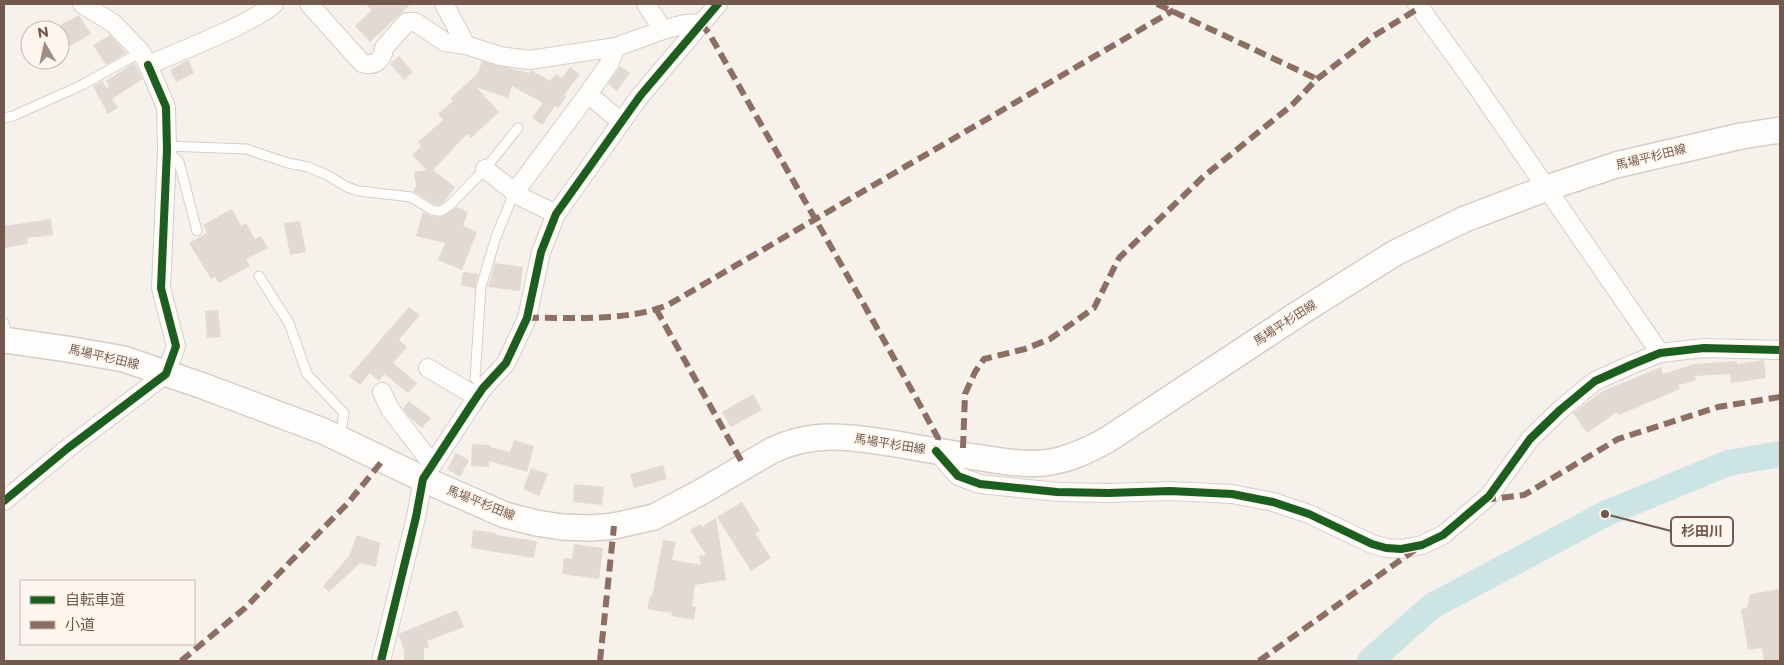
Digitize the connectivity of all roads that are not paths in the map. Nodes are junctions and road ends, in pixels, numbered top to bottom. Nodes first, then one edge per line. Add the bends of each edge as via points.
1 (82, 4) edge
2 (274, 4) edge
3 (309, 4) edge
4 (444, 4) edge
5 (646, 4) edge
6 (718, 4) edge
7 (1417, 4) edge
8 (701, 23) junction
9 (663, 30) junction
10 (466, 45) junction
11 (616, 47) junction
12 (144, 59) junction
13 (588, 94) junction
14 (4, 118) edge
15 (621, 122) junction
16 (518, 128) dead end
17 (1780, 130) edge
18 (167, 148) junction
19 (485, 169) junction
20 (1547, 188) junction
21 (514, 193) junction
22 (556, 214) junction
23 (197, 231) dead end
24 (259, 276) dead end
25 (5, 334) edge
26 (1780, 350) edge
27 (1660, 353) junction
28 (428, 368) dead end
29 (166, 374) junction
30 (382, 392) dead end
31 (480, 392) junction
32 (339, 439) junction
33 (936, 451) junction
34 (428, 472) junction
35 (4, 501) edge
36 (381, 661) edge

1 - 12 street via 113,23
2 - 12 street via 221,34
3 - 10 street via 367,65 380,60 384,48 407,22 415,22 445,42
4 - 10 street
5 - 9 street
6 - 8 street
7 - 20 street
8 - 9 street
8 - 15 street
9 - 11 street
10 - 11 street via 500,56 528,60
11 - 13 street via 609,64
12 - 14 lane
12 - 18 street via 166,107
13 - 15 street
13 - 21 street
15 - 22 street
16 - 19 lane
17 - 20 main road, 馬場平杉田線 via 1616,165
18 - 19 lane via 246,149 308,167 359,192 411,197 437,211 449,206
18 - 23 lane via 179,162
18 - 29 street via 161,288 176,346
19 - 21 street
20 - 27 street
20 - 33 main road, 馬場平杉田線 via 1465,220 1395,253 1107,440 1082,453 1032,463
21 - 22 street
21 - 31 lane via 496,237 482,287 475,378
22 - 31 street via 541,252 527,318 506,363
24 - 32 lane via 289,323 307,374 344,413
25 - 29 main road, 馬場平杉田線 via 124,360
26 - 27 street via 1704,348
27 - 33 street via 1595,381 1530,439 1489,496 1443,535 1422,545 1401,549 1372,544 1309,514 1273,502 1232,494 1057,492 980,484 958,476
28 - 31 street
29 - 32 main road, 馬場平杉田線
29 - 35 street
30 - 34 street
31 - 34 street
32 - 34 main road, 馬場平杉田線
33 - 34 main road, 馬場平杉田線 via 854,438 824,436 797,440 771,451 659,515 628,524 592,528 562,527 505,515
34 - 36 street

